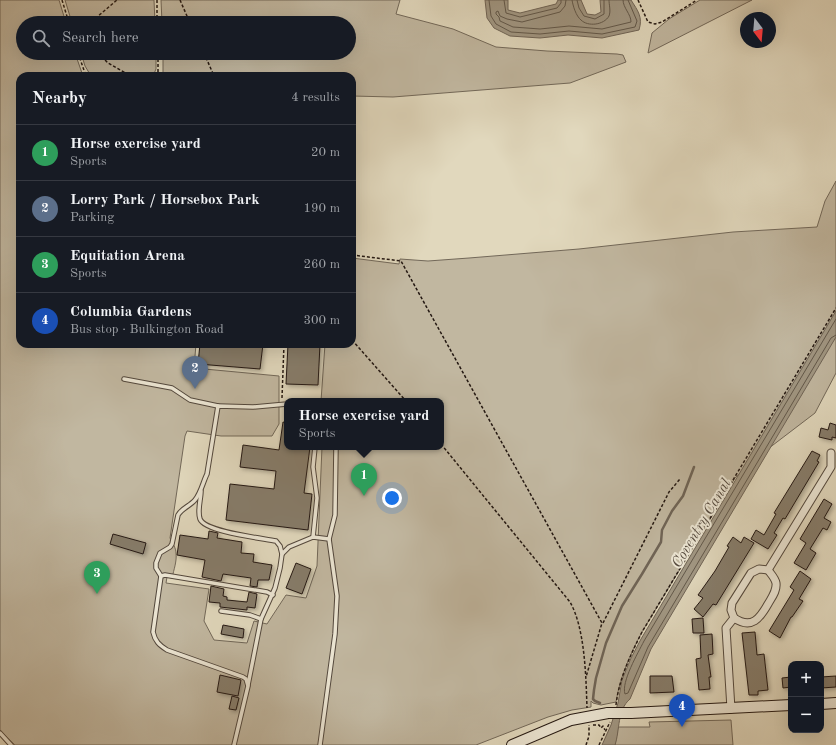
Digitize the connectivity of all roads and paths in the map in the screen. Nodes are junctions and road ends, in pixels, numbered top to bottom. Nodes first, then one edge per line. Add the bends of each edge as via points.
1 (62, 0) edge
2 (117, 0) edge
3 (157, 0) edge
4 (180, 0) edge
5 (638, 0) edge
6 (697, 0) edge
7 (67, 16) edge
8 (100, 16) edge
9 (157, 16) edge
10 (187, 16) edge
11 (80, 60) edge
12 (105, 60) edge
13 (158, 60) edge
14 (207, 60) edge
15 (85, 72) edge
16 (124, 72) edge
17 (158, 72) edge
18 (212, 72) edge
19 (356, 255) edge
20 (836, 308) edge
21 (356, 345) edge
22 (284, 348) edge
23 (124, 379) dead end
24 (403, 398) edge
25 (282, 404) joint
26 (218, 406) junction
27 (444, 448) edge
28 (315, 450) edge
29 (336, 450) edge
30 (832, 453) dead end
31 (680, 479) dead end
32 (201, 490) junction
33 (313, 537) junction
34 (329, 539) junction
35 (282, 554) junction
36 (768, 570) junction
37 (161, 576) junction
38 (273, 595) junction
39 (221, 611) dead end
40 (734, 618) junction
41 (262, 619) junction
42 (602, 624) junction
43 (586, 677) junction
44 (248, 686) junction
45 (836, 703) edge
46 (824, 704) edge
47 (788, 705) edge
48 (731, 708) junction
49 (609, 714) junction
50 (589, 720) junction
51 (606, 730) junction
52 (0, 733) edge
53 (11, 745) edge
54 (234, 745) edge
55 (320, 745) edge
56 (512, 745) edge
57 (586, 745) edge
58 (599, 745) edge

1 - 7 path
2 - 8 path
3 - 9 path
4 - 10 path
5 - 6 path via 648,22 655,24
11 - 15 path
12 - 16 path
13 - 17 path
14 - 18 path
19 - 42 path via 401,261
20 - 49 path via 642,632 630,656
21 - 24 path
22 - 25 path
23 - 26 lane via 172,388 190,400
25 - 26 lane via 253,407
26 - 32 lane via 207,474
27 - 43 path via 570,602 579,622
28 - 33 lane via 313,467 317,498
29 - 34 lane via 335,515
30 - 36 street via 831,467
31 - 42 path via 669,492
32 - 35 lane via 200,518 204,524 214,529 276,541
32 - 37 lane via 195,501 178,515 172,544 158,557 156,568
33 - 34 lane
33 - 35 lane via 289,547
34 - 55 lane via 337,596 335,634
35 - 38 lane
36 - 40 street via 759,569 751,573 732,603
36 - 40 street via 776,583 775,592 759,619 744,623
37 - 38 lane
37 - 44 lane via 154,640 167,650 243,677
38 - 41 lane
39 - 41 lane
40 - 48 street via 726,628
41 - 44 lane
42 - 43 path
43 - 50 path
44 - 54 lane
45 - 46 main road
47 - 48 main road
48 - 49 main road, bridge
49 - 50 main road
49 - 51 path
50 - 51 path
50 - 56 main road via 571,720
50 - 57 path
51 - 58 path
52 - 53 lane

